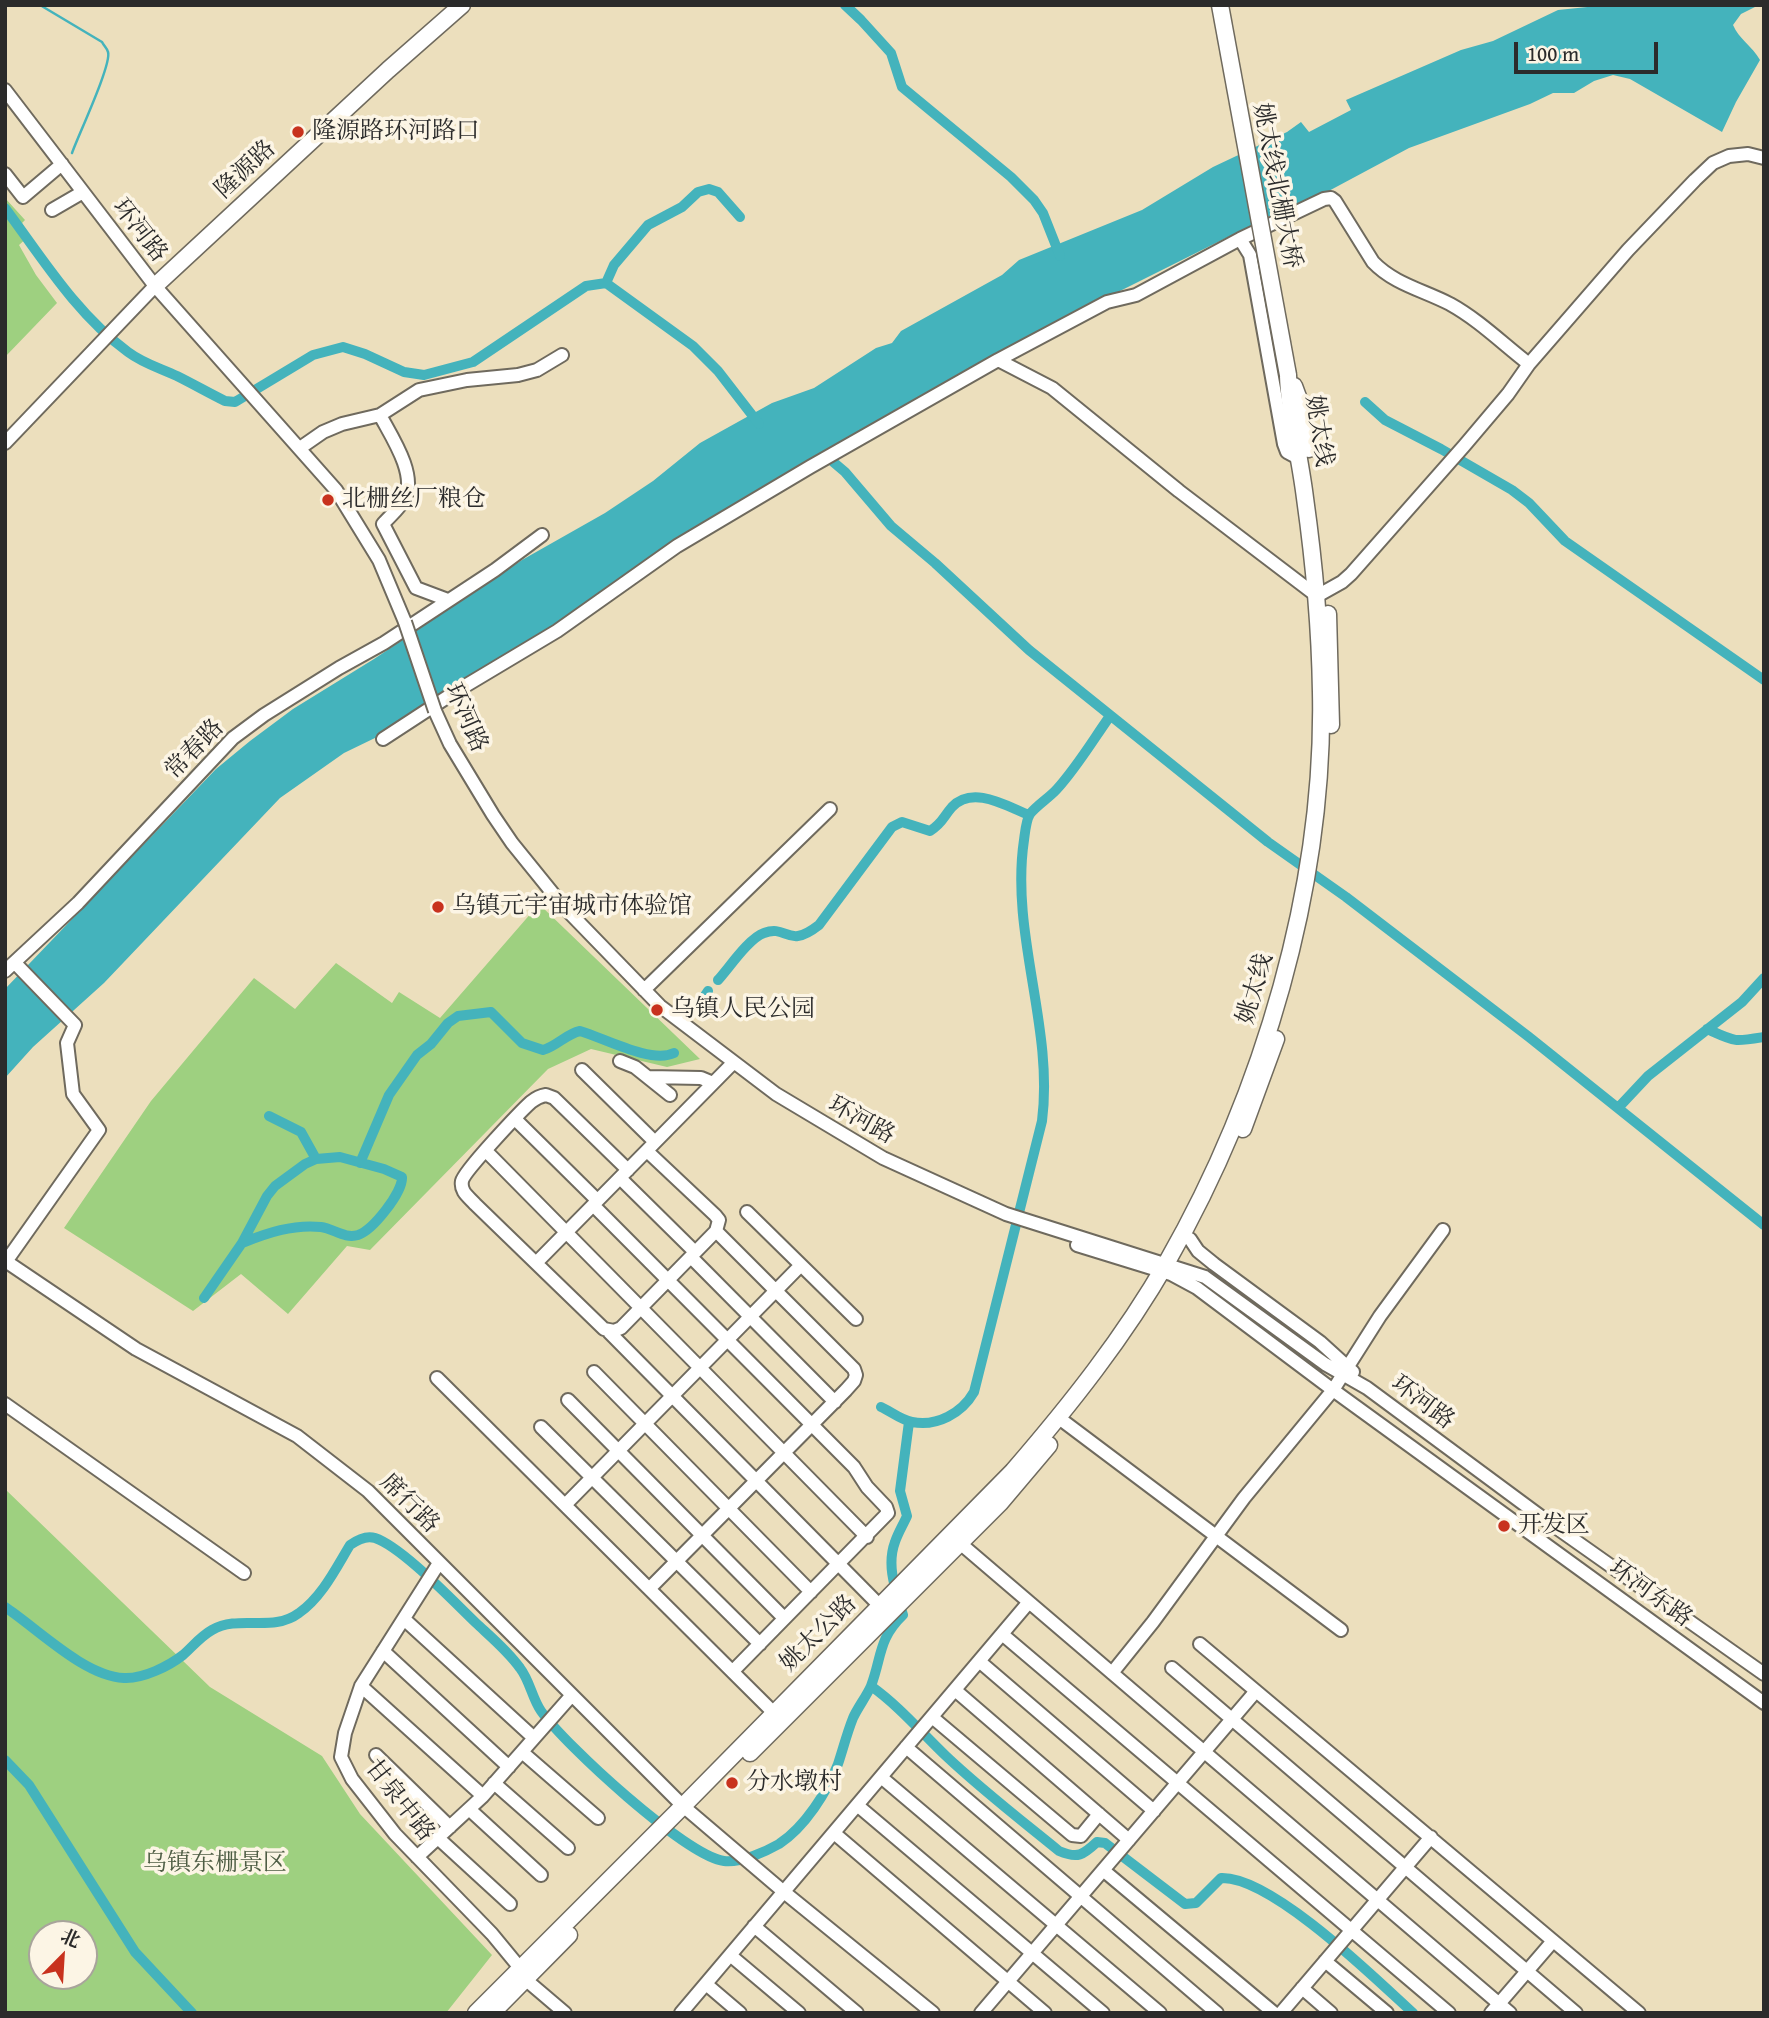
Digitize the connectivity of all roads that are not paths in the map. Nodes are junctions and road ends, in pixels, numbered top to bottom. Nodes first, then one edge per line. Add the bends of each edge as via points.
1 (462, 5) edge
2 (1220, 5) edge
3 (5, 90) edge
4 (1764, 158) edge
5 (62, 164) junction
6 (5, 174) edge
7 (83, 192) junction
8 (52, 211) dead end
9 (1240, 239) junction
10 (155, 286) junction
11 (562, 355) dead end
12 (998, 360) junction
13 (1529, 364) junction
14 (1288, 375) junction
15 (380, 415) junction
16 (5, 443) edge
17 (300, 449) junction
18 (1300, 459) junction
19 (542, 535) dead end
20 (1322, 593) junction
21 (448, 600) junction
22 (383, 739) dead end
23 (830, 809) dead end
24 (1306, 902) junction
25 (10, 967) edge
26 (644, 990) junction
27 (620, 1061) dead end
28 (733, 1063) junction
29 (582, 1070) dead end
30 (649, 1077) junction
31 (713, 1083) junction
32 (670, 1095) dead end
33 (515, 1119) junction
34 (651, 1147) junction
35 (486, 1151) junction
36 (624, 1174) junction
37 (595, 1203) junction
38 (747, 1212) dead end
39 (1443, 1230) dead end
40 (716, 1231) junction
41 (566, 1232) junction
42 (1190, 1239) junction
43 (693, 1254) junction
44 (6, 1262) edge
45 (537, 1262) junction
46 (801, 1265) junction
47 (1169, 1269) junction
48 (667, 1280) junction
49 (776, 1291) junction
50 (641, 1307) junction
51 (750, 1317) junction
52 (856, 1319) dead end
53 (609, 1332) junction
54 (727, 1340) junction
55 (700, 1368) junction
56 (594, 1372) dead end
57 (437, 1378) dead end
58 (1367, 1388) junction
59 (1333, 1391) junction
60 (672, 1396) junction
61 (568, 1400) dead end
62 (835, 1402) junction
63 (5, 1404) edge
64 (1063, 1421) junction
65 (645, 1424) junction
66 (812, 1425) junction
67 (541, 1427) dead end
68 (618, 1451) junction
69 (784, 1453) junction
70 (592, 1478) junction
71 (756, 1481) junction
72 (566, 1504) junction
73 (729, 1509) junction
74 (702, 1536) junction
75 (1216, 1536) junction
76 (867, 1538) junction
77 (955, 1539) junction
78 (677, 1562) junction
79 (839, 1565) junction
80 (437, 1567) junction
81 (244, 1573) dead end
82 (650, 1588) junction
83 (811, 1592) junction
84 (1029, 1602) junction
85 (883, 1609) junction
86 (404, 1619) junction
87 (784, 1619) junction
88 (1341, 1630) dead end
89 (1002, 1634) junction
90 (760, 1644) junction
91 (1199, 1644) dead end
92 (383, 1651) junction
93 (979, 1661) junction
94 (1172, 1668) dead end
95 (733, 1671) junction
96 (1112, 1673) junction
97 (1764, 1674) edge
98 (361, 1686) junction
99 (955, 1690) junction
100 (1256, 1691) junction
101 (572, 1695) junction
102 (1764, 1703) edge
103 (777, 1716) junction
104 (1232, 1719) junction
105 (929, 1721) junction
106 (538, 1733) junction
107 (909, 1743) junction
108 (522, 1752) junction
109 (1204, 1752) junction
110 (376, 1755) dead end
111 (509, 1767) junction
112 (881, 1777) junction
113 (494, 1783) junction
114 (1178, 1783) junction
115 (483, 1796) junction
116 (857, 1805) junction
117 (469, 1809) junction
118 (687, 1809) junction
119 (1154, 1811) junction
120 (1099, 1814) junction
121 (598, 1818) dead end
122 (450, 1826) junction
123 (834, 1833) junction
124 (1431, 1837) junction
125 (438, 1838) junction
126 (1127, 1842) junction
127 (568, 1848) dead end
128 (417, 1857) junction
129 (1107, 1865) junction
130 (1406, 1866) junction
131 (541, 1875) dead end
132 (784, 1892) junction
133 (1080, 1897) junction
134 (1377, 1899) junction
135 (510, 1904) dead end
136 (1056, 1925) junction
137 (754, 1926) junction
138 (1348, 1934) junction
139 (1553, 1941) junction
140 (1032, 1953) junction
141 (730, 1955) junction
142 (1328, 1958) junction
143 (1528, 1971) junction
144 (523, 1973) junction
145 (1008, 1981) junction
146 (706, 1984) junction
147 (1302, 1988) junction
148 (1495, 2008) edge
149 (683, 2012) edge
150 (476, 2013) edge
151 (492, 2013) edge
152 (565, 2013) edge
153 (740, 2013) edge
154 (799, 2013) edge
155 (857, 2013) edge
156 (933, 2013) edge
157 (981, 2013) edge
158 (1045, 2013) edge
159 (1102, 2013) edge
160 (1160, 2013) edge
161 (1217, 2013) edge
162 (1274, 2013) edge
163 (1281, 2013) edge
164 (1331, 2013) edge
165 (1387, 2013) edge
166 (1449, 2013) edge
167 (1510, 2013) edge
168 (1576, 2013) edge
169 (1639, 2013) edge

1 - 10 main road, 隆源路
2 - 14 main road, 姚太线北栅大桥, bridge
3 - 5 street, 环河路
4 - 13 street via 1748,154 1713,163 1628,250
5 - 6 street via 23,197
5 - 7 street, 环河路
7 - 8 street
7 - 10 street, 环河路
9 - 12 street
9 - 13 street via 1331,198 1380,269 1464,313
9 - 18 street via 1250,256 1284,444 1287,452
10 - 16 street
10 - 17 street, 环河路
11 - 15 street via 518,375 419,390
12 - 20 street via 1052,388 1179,491
12 - 22 street via 677,546 557,631
13 - 20 street via 1352,574
14 - 18 main road, 姚太线
14 - 20 main road, 姚太线 via 1305,425 1320,519
15 - 17 street via 323,432
15 - 21 street via 402,455 407,480 406,497 383,524 416,588
17 - 26 street, 环河路, bridge via 336,490 366,535 389,581 435,711 467,775 512,843 571,914
18 - 20 main road, 姚太线
19 - 21 street, 常春路
20 - 24 main road, 姚太线 via 1315,848
21 - 25 street, 常春路 via 233,738 78,903
23 - 26 street
24 - 42 main road, 姚太线 via 1290,992 1268,1066 1226,1168
24 - 47 main road, 姚太线 via 1249,1085
25 - 44 street via 75,1025 67,1043 72,1094 99,1130
26 - 28 street, 环河路
27 - 30 street
28 - 31 street
28 - 47 street, 环河路 via 855,1142 927,1179 1065,1241
29 - 34 street
30 - 31 street via 701,1078
30 - 32 street
31 - 34 street
33 - 35 street
33 - 36 street via 540,1096 554,1098
33 - 37 street
34 - 36 street
34 - 40 street via 715,1214 719,1220
35 - 41 street
35 - 45 street via 463,1177 463,1192
36 - 37 street
36 - 43 street
37 - 41 street
37 - 48 street
38 - 46 street
39 - 59 street via 1380,1316
40 - 43 street
40 - 49 street
41 - 45 street
41 - 50 street
42 - 47 main road, 姚太线
42 - 58 street via 1214,1264 1330,1350
43 - 48 street
43 - 51 street
44 - 80 street, 席行路 via 136,1349 297,1436 368,1490
45 - 53 street
46 - 49 street
46 - 52 street
47 - 58 street, 环河路 via 1205,1277 1325,1364
47 - 59 street, 环河东路
47 - 64 main road, 姚太公路
48 - 50 street
48 - 54 street
49 - 51 street
49 - 62 street via 854,1369 855,1381
50 - 53 street via 621,1328
50 - 55 street
51 - 54 street
51 - 62 street
53 - 60 street
54 - 55 street
54 - 66 street
55 - 60 street
55 - 69 street
56 - 65 street
57 - 72 street
58 - 97 street, 环河路
59 - 75 street
59 - 102 street, 环河东路
60 - 65 street
60 - 71 street
61 - 68 street
62 - 66 street
63 - 81 street
64 - 75 street
64 - 77 main road, 姚太公路
65 - 68 street
65 - 73 street
66 - 69 street
66 - 76 street via 886,1507 888,1513
67 - 70 street
68 - 70 street
68 - 74 street
69 - 71 street
69 - 76 street
70 - 72 street
70 - 78 street
71 - 73 street
71 - 79 street
72 - 82 street
73 - 74 street
73 - 83 street
74 - 78 street
74 - 87 street
75 - 88 street
75 - 96 street
76 - 79 street
77 - 84 street
77 - 85 main road, 姚太公路
78 - 82 street
78 - 90 street
79 - 83 street
79 - 85 street
80 - 86 street, 甘泉中路
80 - 101 street, 席行路
82 - 95 street
83 - 87 street
84 - 89 street
84 - 96 street
85 - 103 main road, 姚太公路
86 - 92 street, 甘泉中路
86 - 106 street
87 - 90 street
89 - 93 street
89 - 114 street
90 - 95 street
91 - 100 street
92 - 98 street, 甘泉中路
92 - 111 street
93 - 99 street
93 - 119 street
94 - 104 street
95 - 103 street
96 - 109 street
98 - 115 street
98 - 128 street, 甘泉中路 via 341,1758 352,1779
99 - 105 street
99 - 120 street
100 - 104 street
100 - 124 street
101 - 106 street
101 - 118 street, 席行路
103 - 118 main road, 姚太公路
104 - 109 street
104 - 130 street
105 - 107 street
105 - 120 street via 1072,1835 1081,1836
106 - 108 street
107 - 112 street
107 - 133 street
108 - 111 street
108 - 121 street
109 - 114 street
109 - 134 street
110 - 122 street
111 - 113 street
112 - 116 street
112 - 136 street
113 - 115 street
113 - 127 street
114 - 119 street
114 - 138 street
115 - 117 street
116 - 123 street
116 - 140 street
117 - 122 street
117 - 131 street
118 - 132 street, 席行路
118 - 144 main road, 姚太公路
119 - 126 street
120 - 126 street
122 - 125 street
123 - 132 street
123 - 145 street
124 - 130 street
124 - 139 street
125 - 128 street
125 - 135 street
126 - 129 street
128 - 144 street, 甘泉中路
129 - 133 street
129 - 162 street
130 - 134 street
130 - 143 street
132 - 137 street
132 - 156 street, 席行路
133 - 136 street
133 - 161 street
134 - 138 street
134 - 148 street
136 - 140 street
136 - 160 street
137 - 141 street
137 - 155 street
138 - 142 street
138 - 166 street
139 - 143 street
139 - 169 street
140 - 145 street
140 - 159 street
141 - 146 street
141 - 154 street
142 - 147 street
142 - 165 street
143 - 148 street
143 - 168 street
144 - 150 main road, 姚太公路
144 - 151 main road, 姚太公路
144 - 152 street, 甘泉中路
145 - 157 street
145 - 158 street
146 - 149 street
146 - 153 street
147 - 163 street
147 - 164 street
148 - 167 street

